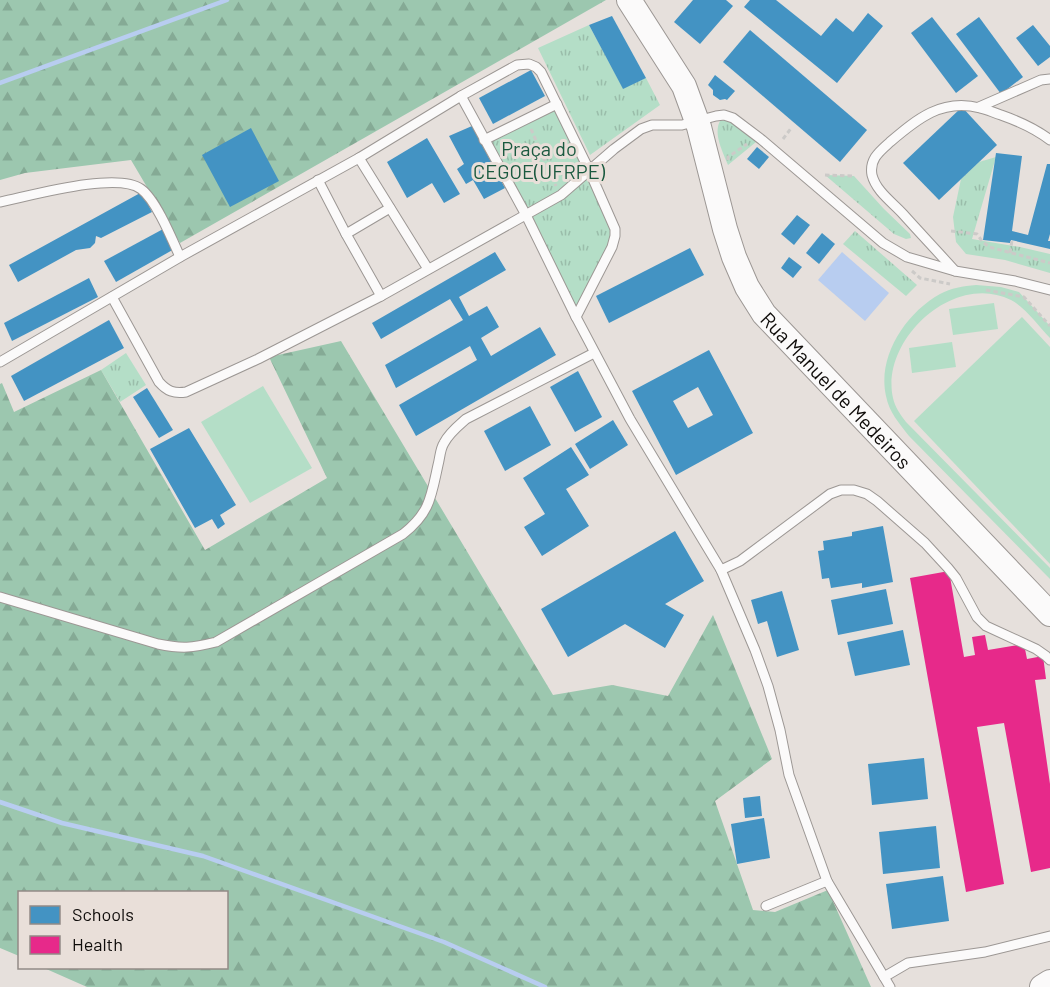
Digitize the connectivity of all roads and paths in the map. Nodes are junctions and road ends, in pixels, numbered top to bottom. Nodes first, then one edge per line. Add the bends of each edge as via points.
1 (629, 0) edge
2 (1050, 79) edge
3 (461, 96) junction
4 (557, 104) junction
5 (979, 107) junction
6 (527, 119) junction
7 (697, 120) junction
8 (792, 127) dead end
9 (783, 139) dead end
10 (484, 140) junction
11 (753, 140) dead end
12 (1050, 140) edge
13 (359, 158) junction
14 (730, 168) dead end
15 (589, 170) junction
16 (825, 175) dead end
17 (854, 176) dead end
18 (318, 180) junction
19 (561, 195) junction
20 (0, 202) edge
21 (390, 208) junction
22 (526, 215) junction
23 (951, 231) dead end
24 (346, 234) junction
25 (1012, 240) dead end
26 (1010, 253) junction
27 (180, 257) junction
28 (1050, 263) edge
29 (428, 269) junction
30 (955, 271) junction
31 (1050, 290) edge
32 (112, 297) junction
33 (381, 297) junction
34 (576, 317) junction
35 (594, 353) junction
36 (0, 362) edge
37 (721, 570) junction
38 (0, 597) edge
39 (1050, 614) edge
40 (1050, 660) edge
41 (827, 881) junction
42 (766, 906) dead end
43 (1050, 936) edge
44 (884, 977) junction
45 (1050, 982) edge
46 (890, 987) edge
47 (1042, 987) edge

1 - 7 main road, Rua Manuel de Medeiros via 684,86
2 - 5 lane
3 - 4 lane via 517,65 529,64 541,72
3 - 10 lane
3 - 13 lane
4 - 6 lane
4 - 15 lane
5 - 12 lane via 1017,121
5 - 30 lane via 957,105 917,119 872,161 874,182 883,194
6 - 10 lane
6 - 19 path
7 - 15 lane via 641,129
7 - 30 lane via 724,115 733,118 882,243 907,257
7 - 39 main road, Rua Manuel de Medeiros via 734,257 764,314
8 - 9 path
10 - 22 lane
11 - 14 path via 728,157
13 - 18 lane
13 - 21 lane
15 - 19 lane
15 - 34 lane via 615,236
16 - 17 path
18 - 24 lane
18 - 27 lane
19 - 22 lane
20 - 27 lane via 92,183 120,182 140,187 156,208
21 - 24 lane
21 - 29 lane
22 - 29 lane
22 - 34 lane
23 - 26 path via 977,234 989,247
24 - 33 lane
25 - 26 path
26 - 28 path
27 - 32 lane
29 - 33 lane
30 - 31 lane
32 - 33 lane via 159,382 178,393 258,359
32 - 36 lane
34 - 35 lane
35 - 37 lane
35 - 38 lane via 466,419 453,431 443,444 431,498 415,524 403,534 216,642 178,648 158,644
37 - 40 lane via 740,561 830,494 854,490 877,501 925,543 956,578 986,626 1036,648
37 - 41 lane via 768,686 789,775
41 - 42 lane
41 - 44 lane
43 - 44 lane via 908,963
44 - 46 lane
45 - 47 main road

